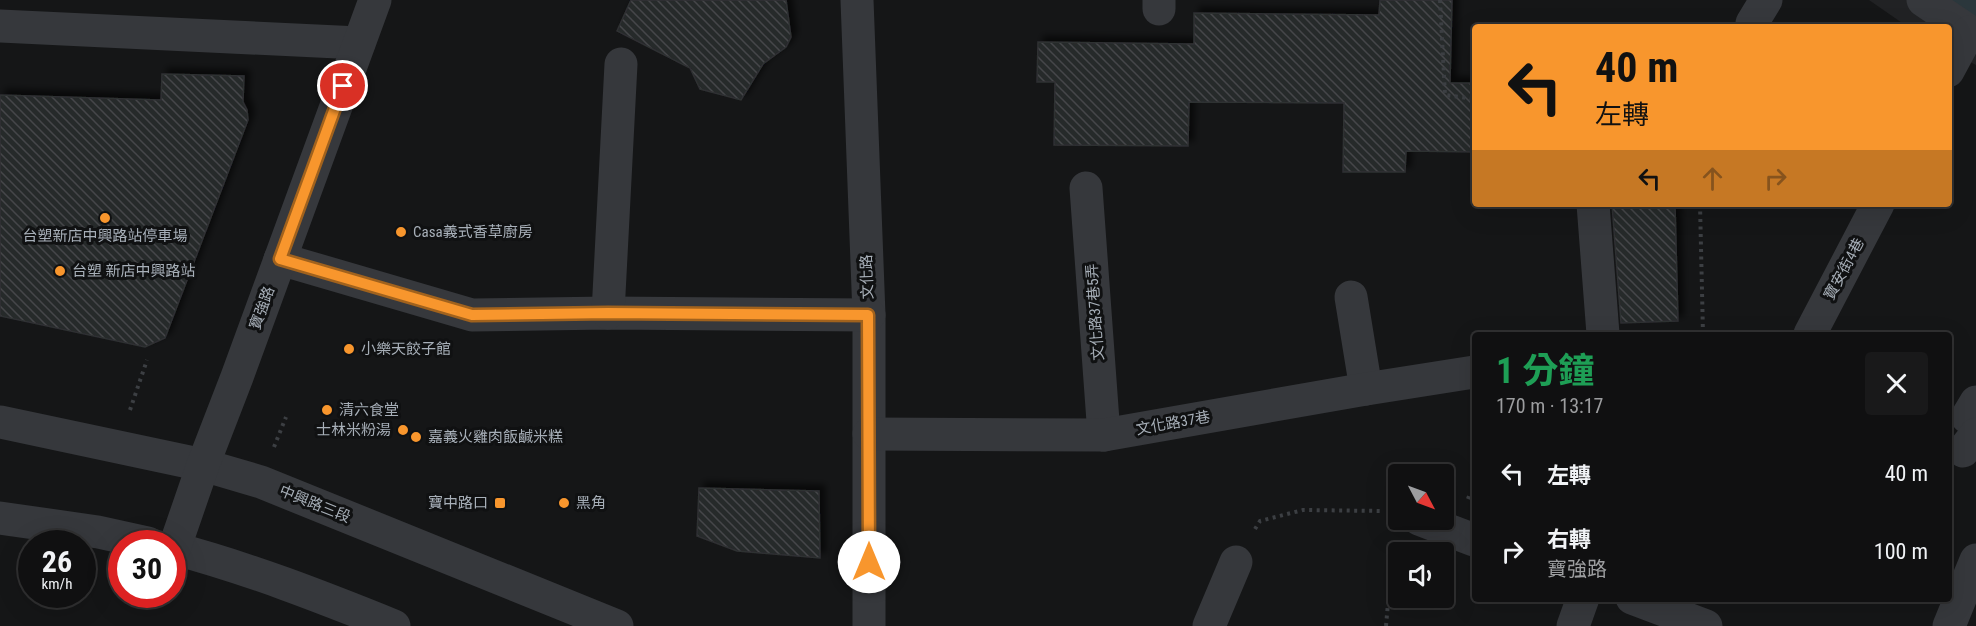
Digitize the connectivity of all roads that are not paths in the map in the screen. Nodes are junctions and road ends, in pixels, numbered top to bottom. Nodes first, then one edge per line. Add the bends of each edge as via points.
1 (375, 0) edge
2 (857, 0) edge
3 (1923, 0) edge
4 (0, 26) edge
5 (1972, 34) edge
6 (359, 43) junction
7 (621, 64) dead end
8 (1952, 65) edge
9 (1086, 188) dead end
10 (1593, 207) edge
11 (1876, 207) edge
12 (280, 259) junction
13 (1351, 297) dead end
14 (608, 313) junction
15 (868, 315) junction
16 (1603, 332) edge
17 (1811, 332) edge
18 (1472, 372) edge
19 (1365, 389) junction
20 (0, 422) edge
21 (869, 434) junction
22 (1104, 435) junction
23 (203, 465) junction
24 (0, 518) edge
25 (173, 530) edge
26 (1447, 530) edge
27 (108, 534) edge
28 (1472, 539) edge
29 (186, 553) edge
30 (1976, 560) edge
31 (1236, 562) road end
32 (1582, 602) edge
33 (1643, 602) edge
34 (394, 626) edge
35 (617, 626) edge
36 (869, 626) edge
37 (1209, 626) edge
38 (1573, 626) edge
39 (1706, 626) edge
40 (1948, 626) edge

1 - 6 street, 寶強路
2 - 15 street, 文化路
3 - 5 street
4 - 6 street
5 - 8 street
6 - 12 street, 寶強路
7 - 14 street
9 - 22 street, 文化路37巷5弄
10 - 16 street
11 - 17 street, 寶安街4巷
12 - 14 street via 472,315
12 - 23 street, 寶強路
13 - 19 street
14 - 15 street
15 - 21 street, 文化路
18 - 19 street, 文化路37巷
19 - 22 street, 文化路37巷
20 - 23 street, 中興路三段
21 - 22 street, 文化路37巷
21 - 36 street, 文化路
23 - 25 street, 寶強路
23 - 35 street, 中興路三段 via 261,482
24 - 27 street
26 - 28 street
29 - 34 street
30 - 40 street
31 - 37 street
32 - 38 street
33 - 39 street

